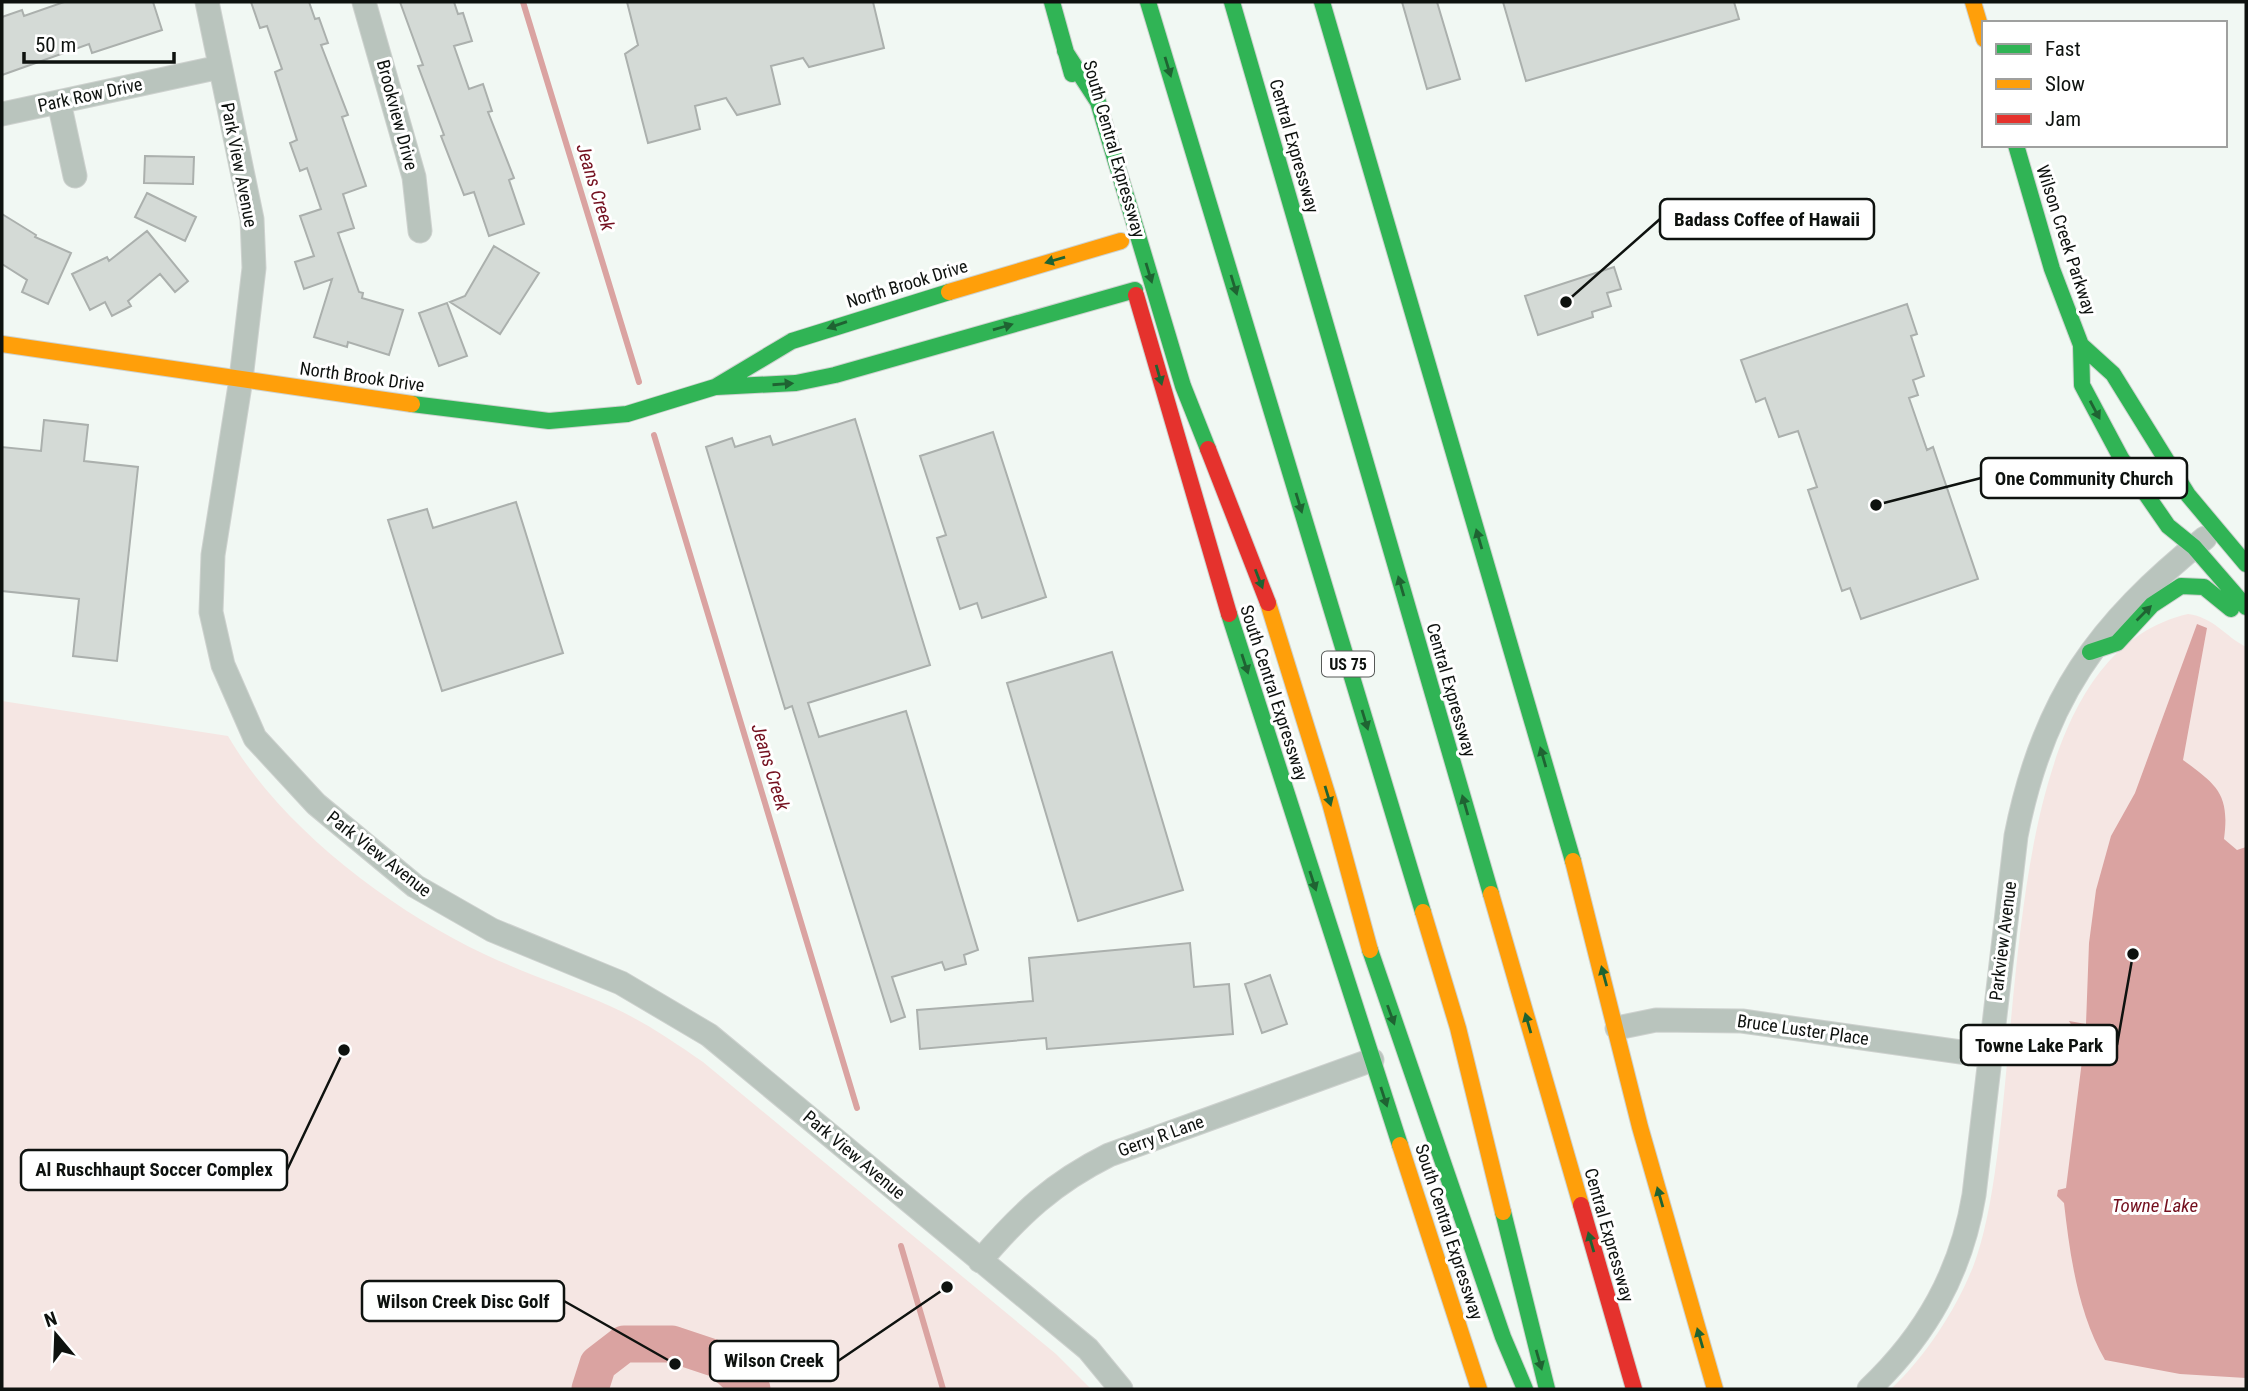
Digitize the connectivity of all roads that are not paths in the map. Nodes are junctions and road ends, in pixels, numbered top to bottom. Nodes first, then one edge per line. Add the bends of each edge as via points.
1 (207, 2) edge
2 (365, 2) edge
3 (1052, 2) edge
4 (1148, 2) edge
5 (1232, 2) edge
6 (1322, 2) edge
7 (1973, 2) edge
8 (1982, 32) edge
9 (1065, 51) junction
10 (220, 67) junction
11 (59, 102) junction
12 (1080, 102) dead end
13 (2, 114) edge
14 (2017, 147) edge
15 (75, 176) dead end
16 (421, 231) dead end
17 (1121, 241) dead end
18 (1133, 284) joint
19 (910, 302) junction
20 (922, 337) junction
21 (2, 344) edge
22 (2081, 345) junction
23 (241, 379) junction
24 (715, 387) junction
25 (2216, 530) junction
26 (2194, 547) junction
27 (2246, 564) edge
28 (2246, 607) edge
29 (2246, 623) edge
30 (2090, 652) junction
31 (1617, 1028) junction
32 (1989, 1056) junction
33 (1372, 1060) junction
34 (980, 1261) junction
35 (1121, 1389) edge
36 (1479, 1389) edge
37 (1525, 1389) edge
38 (1547, 1389) edge
39 (1634, 1389) edge
40 (1715, 1389) edge
41 (1869, 1389) edge

1 - 10 street, Park View Avenue
2 - 16 street, Brookview Drive via 414,177
3 - 9 main road, South Central Expressway
4 -> 38 main road, US 75 via 1458,1028
39 -> 5 main road, Central Expressway
31 -> 6 main road via 1579,882
7 - 8 main road
9 - 12 main road, South Central Expressway
9 -> 37 main road via 1098,102 1183,386 1266,598 1330,803 1379,982
10 - 11 street, Park Row Drive
10 - 23 street, Park View Avenue via 252,219 253,281
11 - 13 street, Park Row Drive
11 - 15 street
14 - 22 main road, Wilson Creek Parkway via 2052,269
17 -> 19 main road, North Brook Drive
20 -> 18 main road, North Brook Drive
18 -> 33 main road, South Central Expressway via 1226,604
19 - 20 main road
19 -> 24 main road, North Brook Drive via 792,341
24 -> 20 main road, North Brook Drive via 796,383 835,375
21 - 23 main road, North Brook Drive
22 - 25 main road, Wilson Creek Parkway via 2113,374 2165,462
22 -> 26 main road, Wilson Creek Parkway via 2081,385 2103,426 2168,526
23 - 24 main road, North Brook Drive via 549,421 627,414
23 - 34 street, Park View Avenue via 213,555 211,612 215,640 233,691 272,760 352,836 442,904 492,930 621,983 709,1035
25 - 26 street, Parkview Avenue
25 - 27 main road, Wilson Creek Parkway
26 - 28 main road, Wilson Creek Parkway
26 - 30 street, Parkview Avenue via 2136,599
30 -> 29 main road via 2117,643 2151,605 2189,584 2204,587
30 - 32 street, Parkview Avenue via 2048,728 2026,793
31 - 32 street, Bruce Luster Place via 1656,1020 1742,1021
40 -> 31 main road via 1640,1127
32 - 41 street, Parkview Avenue via 1964,1245 1927,1322
33 - 34 street, Gerry R Lane via 1078,1170 1031,1205
33 -> 36 main road, South Central Expressway
34 - 35 street, Park View Avenue via 1088,1349

